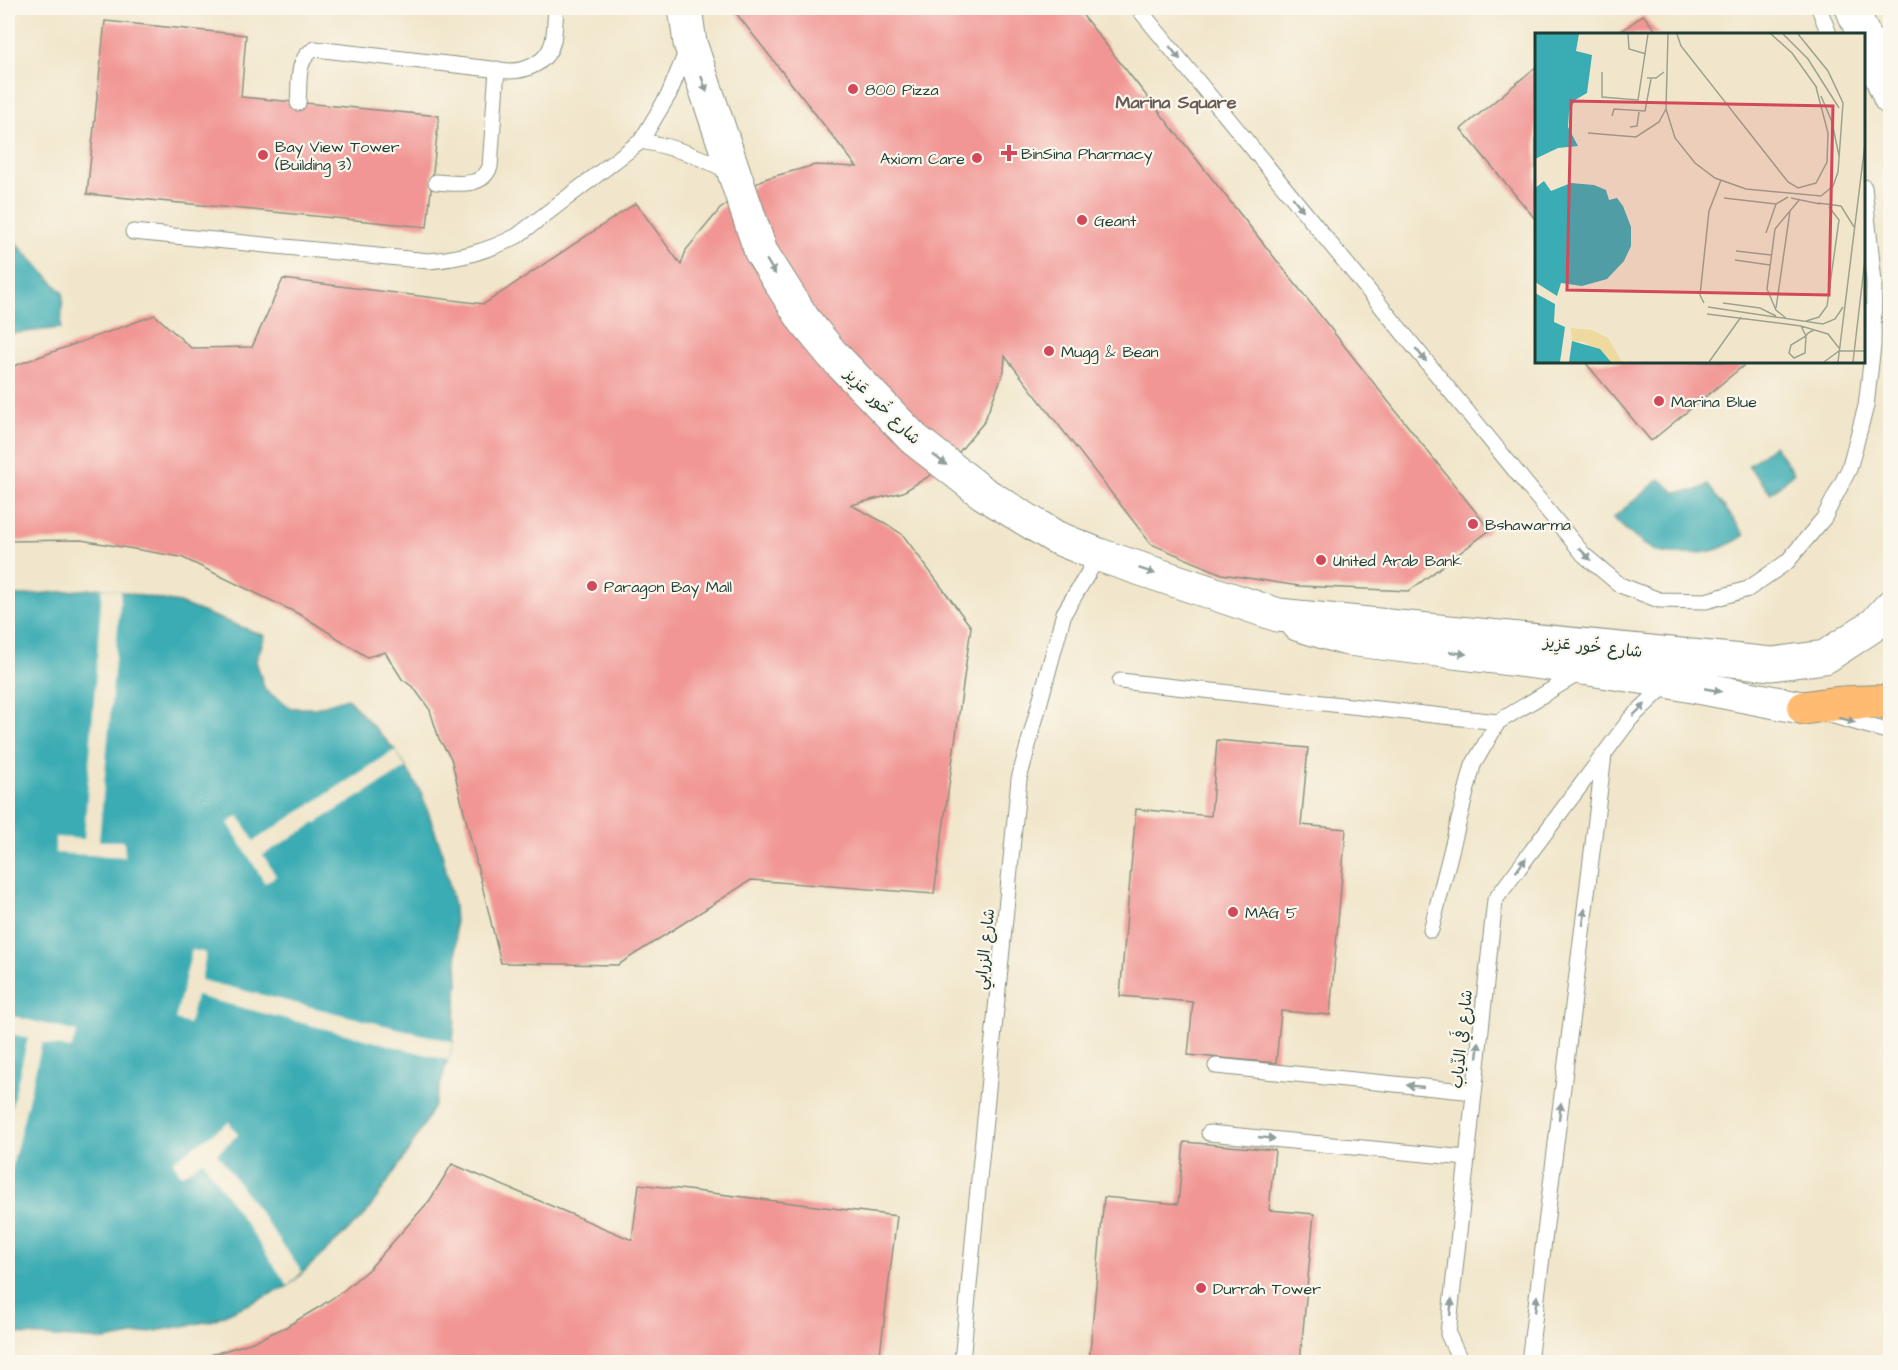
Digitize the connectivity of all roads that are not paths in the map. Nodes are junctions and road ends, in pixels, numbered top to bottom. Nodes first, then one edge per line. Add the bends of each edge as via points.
1 (556, 8) edge
2 (685, 8) edge
3 (1138, 8) edge
4 (1820, 8) edge
5 (1851, 8) edge
6 (1829, 33) edge
7 (1862, 33) edge
8 (1865, 40) edge
9 (690, 43) junction
10 (497, 69) junction
11 (1890, 98) edge
12 (298, 103) dead end
13 (641, 141) junction
14 (735, 175) junction
15 (436, 182) dead end
16 (1865, 204) edge
17 (134, 232) dead end
18 (1099, 555) junction
19 (1890, 607) edge
20 (1278, 615) junction
21 (1586, 669) junction
22 (1120, 681) dead end
23 (1669, 682) junction
24 (1890, 702) edge
25 (1804, 708) junction
26 (1498, 722) junction
27 (1890, 732) edge
28 (1604, 753) junction
29 (1431, 930) dead end
30 (1216, 1066) dead end
31 (1474, 1092) junction
32 (1209, 1133) dead end
33 (1466, 1158) junction
34 (962, 1362) edge
35 (1461, 1362) edge
36 (1529, 1362) edge

1 - 10 lane via 553,41 541,61 520,71
2 - 9 street, شارع خُور عَزِيز
3 -> 16 lane via 1584,555 1620,585 1659,600 1706,601 1748,589 1787,562 1824,518 1849,470 1866,406 1873,346 1874,282
4 - 6 lane
5 - 7 street
8 - 11 street
9 - 13 lane via 669,94
9 -> 14 street, شارع خُور عَزِيز
10 - 12 lane via 315,49 302,59
10 - 15 lane via 487,174 475,182
13 - 14 lane via 690,153
13 - 17 lane via 517,236 452,259 429,261
14 -> 18 street, شارع خُور عَزِيز via 762,252 804,320 832,354 914,439 983,492 1055,537
18 -> 20 street, شارع خُور عَزِيز
18 - 34 lane, شارع الزرابي via 1064,613 1019,779
19 - 20 street, شارع خُور عَزِيز via 1875,624 1825,657 1772,664
20 -> 21 street, شارع خُور عَزِيز via 1345,639
21 - 23 street, شارع خُور عَزِيز
21 - 26 lane
22 - 26 lane
23 -> 25 street, شارع خُور عَزِيز
28 -> 23 lane, شارع فَي الذّياب via 1631,718
24 - 25 main road
25 -> 27 lane
26 - 29 lane via 1473,765
31 -> 28 lane, شارع فَي الذّياب via 1495,900
36 -> 28 lane
31 -> 30 lane
31 - 33 lane, شارع فَي الذّياب
32 -> 33 lane
35 -> 33 lane, شارع فَي الذّياب via 1448,1334

